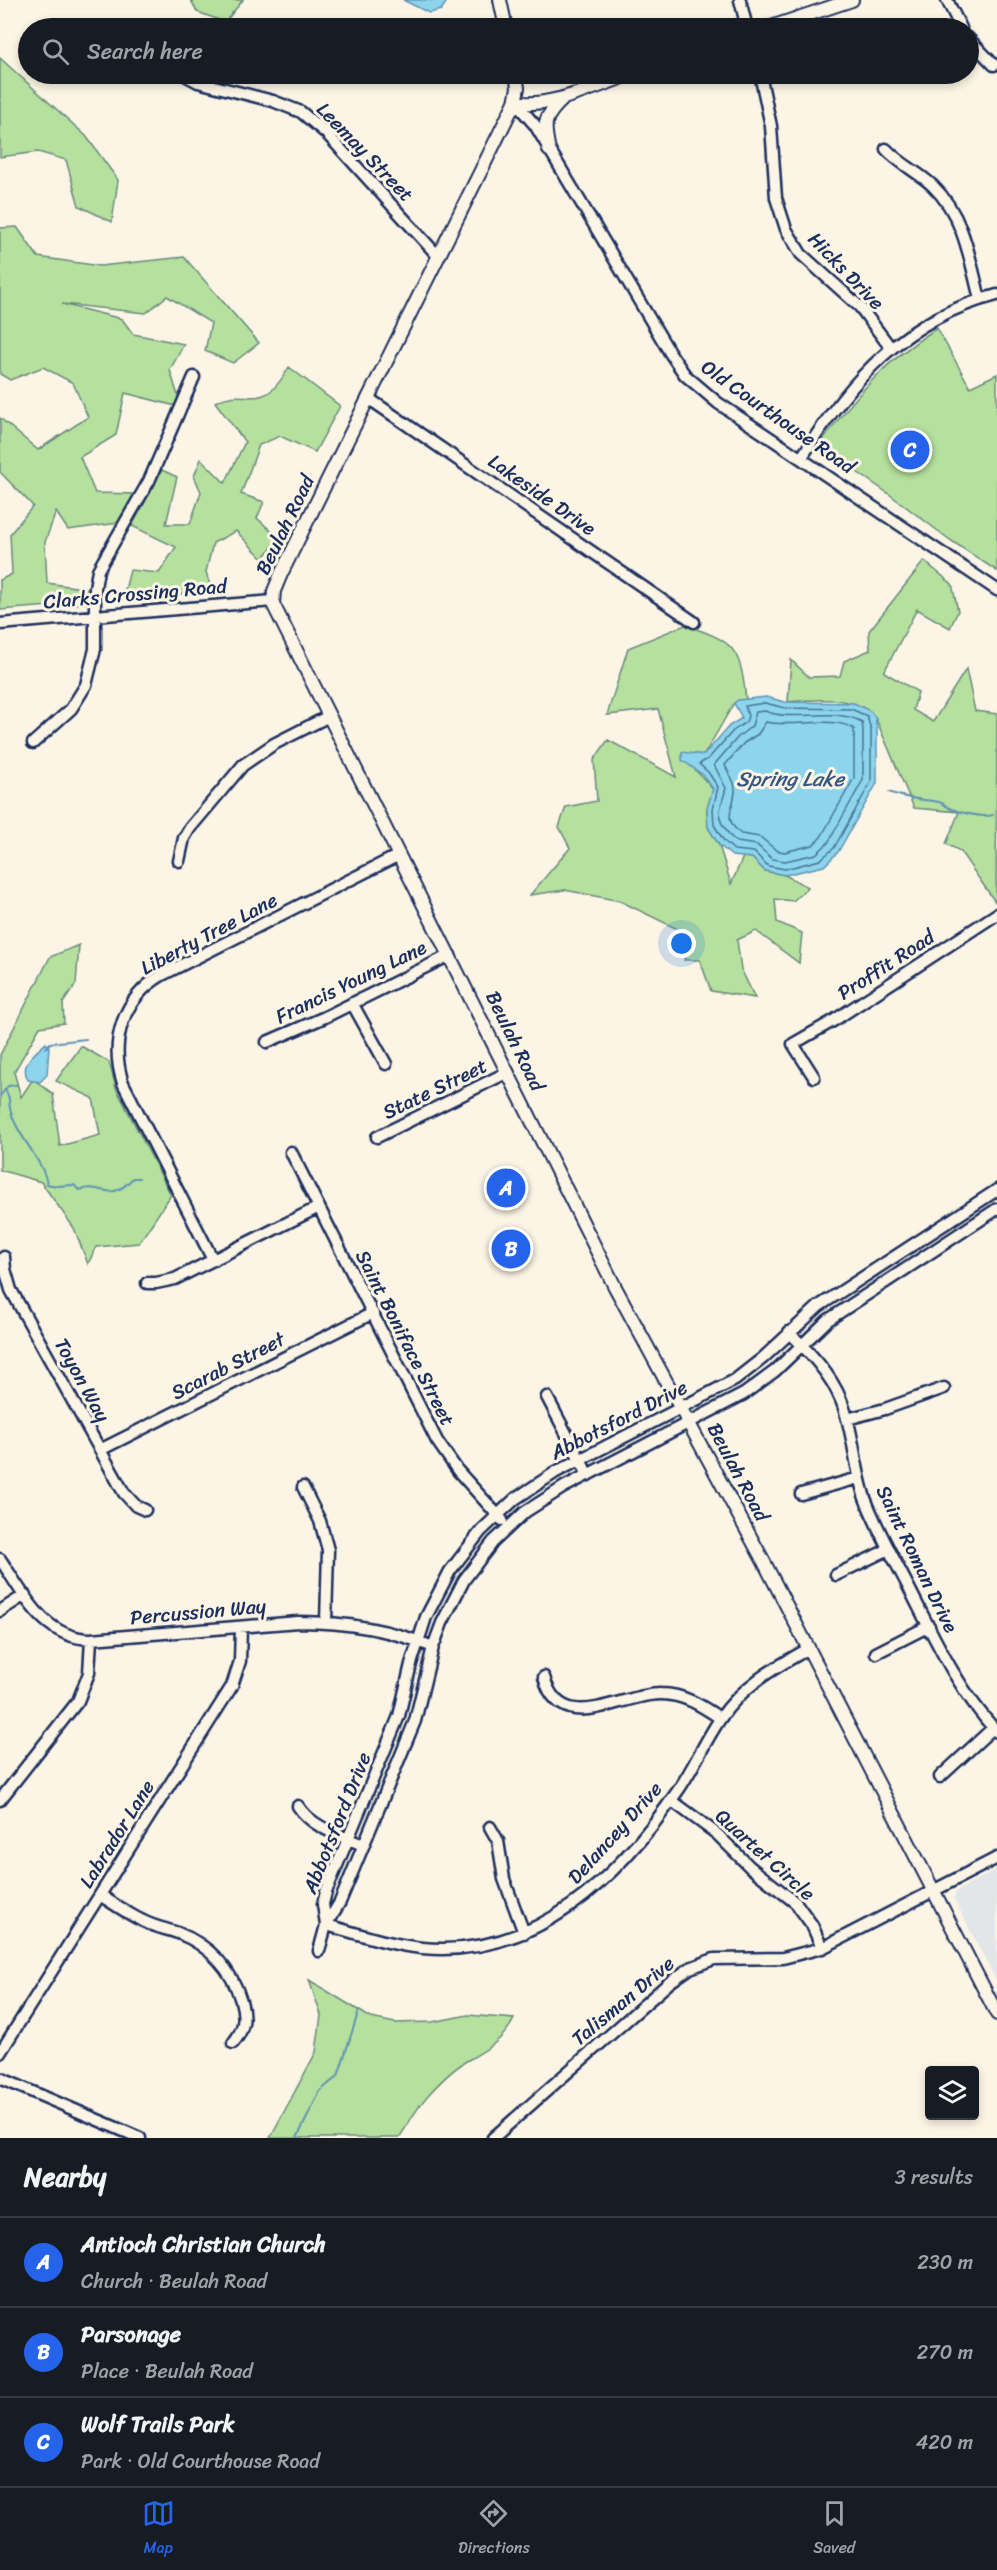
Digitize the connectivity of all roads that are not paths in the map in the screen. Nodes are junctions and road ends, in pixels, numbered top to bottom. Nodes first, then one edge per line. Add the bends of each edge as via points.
1 (500, 0) edge
2 (740, 0) edge
3 (852, 0) edge
4 (947, 0) edge
5 (504, 18) edge
6 (744, 18) edge
7 (798, 18) edge
8 (956, 18) edge
9 (979, 49) edge
10 (994, 65) dead end
11 (206, 84) edge
12 (517, 84) edge
13 (601, 84) edge
14 (762, 84) edge
15 (566, 95) junction
16 (516, 102) junction
17 (886, 149) dead end
18 (549, 150) junction
19 (438, 256) junction
20 (997, 295) edge
21 (980, 299) junction
22 (890, 347) junction
23 (194, 377) dead end
24 (368, 398) junction
25 (802, 457) junction
26 (997, 590) edge
27 (273, 601) junction
28 (96, 616) junction
29 (694, 622) dead end
30 (0, 624) edge
31 (329, 716) junction
32 (33, 743) dead end
33 (399, 855) junction
34 (179, 861) dead end
35 (997, 914) edge
36 (450, 955) junction
37 (352, 1003) junction
38 (267, 1042) dead end
39 (386, 1064) dead end
40 (508, 1072) junction
41 (814, 1077) dead end
42 (377, 1137) dead end
43 (291, 1152) dead end
44 (997, 1190) edge
45 (319, 1208) junction
46 (997, 1209) edge
47 (4, 1257) dead end
48 (213, 1260) junction
49 (147, 1283) dead end
50 (373, 1313) junction
51 (789, 1332) junction
52 (801, 1344) junction
53 (944, 1388) dead end
54 (547, 1397) dead end
55 (681, 1408) junction
56 (847, 1419) junction
57 (689, 1423) junction
58 (100, 1450) junction
59 (579, 1460) junction
60 (588, 1475) junction
61 (859, 1478) junction
62 (303, 1487) dead end
63 (801, 1494) dead end
64 (145, 1510) dead end
65 (498, 1515) junction
66 (509, 1527) junction
67 (889, 1549) junction
68 (0, 1559) edge
69 (836, 1575) dead end
70 (25, 1595) junction
71 (0, 1611) edge
72 (326, 1622) junction
73 (928, 1626) junction
74 (241, 1627) junction
75 (91, 1639) junction
76 (418, 1640) junction
77 (433, 1647) junction
78 (808, 1649) junction
79 (876, 1653) dead end
80 (544, 1677) dead end
81 (720, 1718) junction
82 (996, 1730) edge
83 (940, 1777) dead end
84 (0, 1800) edge
85 (671, 1800) junction
86 (298, 1806) dead end
87 (490, 1827) dead end
88 (348, 1838) junction
89 (363, 1845) junction
90 (997, 1858) edge
91 (933, 1892) junction
92 (100, 1895) junction
93 (326, 1925) junction
94 (524, 1933) junction
95 (822, 1948) junction
96 (320, 1951) dead end
97 (997, 2014) edge
98 (233, 2043) dead end
99 (0, 2053) edge
100 (0, 2078) edge
101 (506, 2134) edge
102 (140, 2138) edge
103 (493, 2138) edge

1 - 5 main road
2 - 6 street
3 - 7 main road
4 - 8 street
9 - 10 street
11 - 19 street, Leemay Street via 301,112 327,134
12 - 16 main road, Beulah Road
13 - 15 main road
14 - 22 street, Hicks Drive via 771,126 776,198 786,230 801,254 860,307
15 - 16 main road via 532,105
15 - 18 main road via 546,118
16 - 18 street, Old Courthouse Road
16 - 19 main road, Beulah Road
17 - 21 street via 932,185 951,208 964,237
18 - 25 street, Old Courthouse Road via 686,375 707,394
19 - 24 main road, Beulah Road
20 - 21 street
21 - 22 street via 926,323
22 - 25 street via 826,420
23 - 28 street via 149,481 98,570
24 - 27 main road, Beulah Road via 281,574
24 - 29 street, Lakeside Drive
25 - 26 street, Old Courthouse Road
27 - 28 street, Clarks Crossing Road
27 - 31 main road, Beulah Road
28 - 30 street, Clarks Crossing Road
28 - 32 street via 93,662 82,693 71,709
31 - 33 main road, Beulah Road
31 - 34 street via 269,747 234,773 186,835
33 - 36 main road, Beulah Road
33 - 48 street, Liberty Tree Lane via 162,975 138,994 124,1017 117,1050 123,1083
35 - 41 street, Proffit Road via 793,1044
36 - 37 street, Francis Young Lane
36 - 40 main road, Beulah Road
37 - 38 street, Francis Young Lane
37 - 39 street
40 - 42 street, State Street
40 - 55 main road, Beulah Road via 615,1287
43 - 45 street, Saint Boniface Street
44 - 51 street, Abbotsford Drive via 819,1306
45 - 48 street
45 - 50 street, Saint Boniface Street
46 - 52 street, Abbotsford Drive via 828,1320
47 - 58 street, Toyon Way via 11,1290
48 - 49 street via 167,1282
50 - 58 street, Scarab Street
50 - 65 street, Saint Boniface Street via 445,1454
51 - 52 street, Saint Roman Drive
51 - 55 street, Abbotsford Drive via 747,1371
52 - 56 street, Saint Roman Drive via 825,1370
52 - 57 street, Abbotsford Drive via 758,1385
53 - 56 street
54 - 59 street
55 - 57 main road, Beulah Road
55 - 59 street, Abbotsford Drive
56 - 61 street, Saint Roman Drive
57 - 60 street, Abbotsford Drive
57 - 78 main road, Beulah Road
58 - 64 street, Toyon Way via 124,1493
59 - 60 street
59 - 65 street, Abbotsford Drive via 535,1485
60 - 66 street, Abbotsford Drive via 544,1499
61 - 63 street
61 - 67 street, Saint Roman Drive
62 - 72 street via 320,1521 328,1550
65 - 66 street, Saint Boniface Street
65 - 76 street, Abbotsford Drive via 450,1571
66 - 77 street, Abbotsford Drive via 464,1580
67 - 69 street
67 - 73 street, Saint Roman Drive
68 - 70 street, Percussion Way
70 - 71 street
70 - 75 street, Percussion Way via 39,1616 57,1631
72 - 74 street, Percussion Way
72 - 76 street, Percussion Way
73 - 79 street
73 - 82 street, Saint Roman Drive via 968,1697
74 - 75 street, Percussion Way
74 - 92 street, Labrador Lane via 240,1661 232,1686
75 - 84 street via 88,1673 78,1701
76 - 77 street, Percussion Way
76 - 88 street, Abbotsford Drive via 399,1716
77 - 89 street, Abbotsford Drive via 415,1721
78 - 81 street, Delancey Drive via 755,1681
78 - 91 main road, Beulah Road
80 - 81 street via 557,1700 574,1708 598,1709 635,1697 662,1694 688,1699
81 - 85 street, Delancey Drive
82 - 83 street
85 - 94 street, Delancey Drive via 589,1892 557,1916
85 - 95 street, Quartet Circle via 717,1834 750,1867 796,1903
86 - 88 street via 316,1824
87 - 94 street via 498,1841 504,1879
88 - 89 street
88 - 93 street, Abbotsford Drive via 326,1892
89 - 93 street, Abbotsford Drive via 340,1902
90 - 91 street, Talisman Drive
91 - 95 street, Talisman Drive
91 - 97 main road, Beulah Road
92 - 98 street via 142,1921 188,1937 225,1967 244,2014 242,2030
92 - 99 street, Labrador Lane
93 - 94 street, Delancey Drive via 422,1948 487,1945
93 - 96 street
95 - 101 street, Talisman Drive via 783,1958 714,1959 690,1968 628,2019
100 - 102 street
101 - 103 street, Talisman Drive

